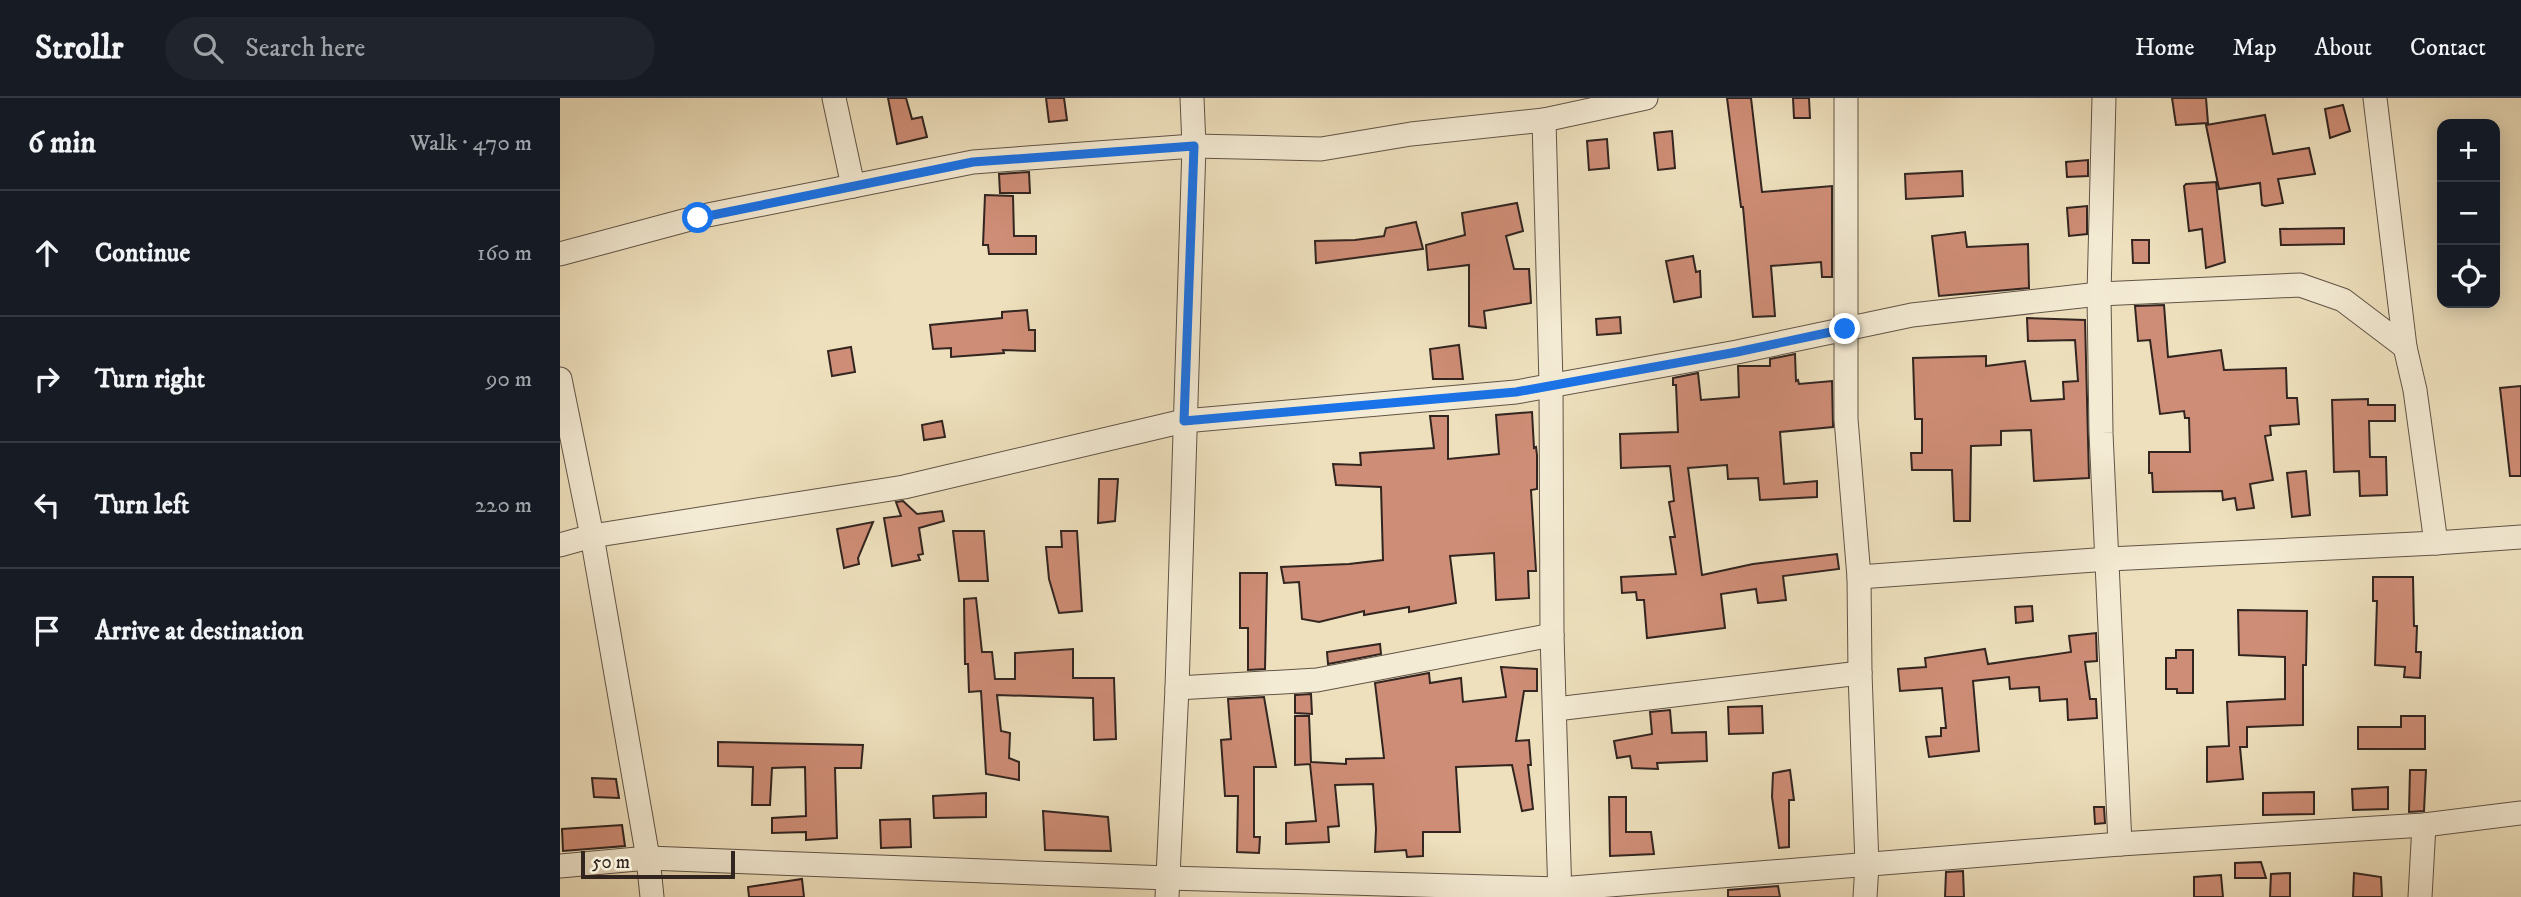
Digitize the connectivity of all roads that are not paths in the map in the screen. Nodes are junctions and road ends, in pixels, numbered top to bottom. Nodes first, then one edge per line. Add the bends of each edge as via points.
1 (834, 98) edge
2 (1192, 98) edge
3 (1646, 98) edge
4 (1846, 98) edge
5 (2104, 98) edge
6 (2375, 98) edge
7 (1544, 120) junction
8 (1194, 146) junction
9 (853, 186) junction
10 (560, 254) edge
11 (2099, 295) junction
12 (1845, 329) junction
13 (2404, 347) junction
14 (560, 379) edge
15 (1551, 384) junction
16 (1184, 421) junction
17 (592, 536) junction
18 (2521, 537) edge
19 (2436, 543) junction
20 (560, 545) edge
21 (2109, 559) junction
22 (1859, 577) junction
23 (1552, 635) junction
24 (1860, 673) junction
25 (1177, 688) junction
26 (1556, 709) junction
27 (2521, 813) edge
28 (2424, 825) junction
29 (2120, 844) junction
30 (648, 858) junction
31 (1867, 864) junction
32 (560, 866) edge
33 (1168, 888) edge
34 (1560, 893) edge
35 (652, 897) edge
36 (1865, 897) edge
37 (2420, 897) edge

1 - 9 street
2 - 8 street
3 - 7 street
4 - 12 street
5 - 11 street
6 - 13 street
7 - 8 street via 1321,149
7 - 15 street
8 - 9 street via 973,162
8 - 16 street
9 - 10 street via 698,218
11 - 12 street via 1912,315
11 - 13 street via 2300,285 2343,300
11 - 21 street
12 - 15 street
12 - 22 street via 1846,419
13 - 19 street via 2415,390
14 - 17 street
15 - 16 street via 1516,392
15 - 23 street
16 - 17 street via 904,487
16 - 25 street
17 - 20 street
17 - 30 street
18 - 19 street
19 - 21 street
21 - 22 street
21 - 29 street
22 - 24 street
23 - 25 street via 1317,680
23 - 26 street
24 - 26 street
24 - 31 street
25 - 33 street
26 - 34 street
27 - 28 street
28 - 29 street
28 - 37 street
29 - 31 street
30 - 32 street
30 - 33 street
30 - 35 street
31 - 34 street
31 - 36 street
33 - 34 street

